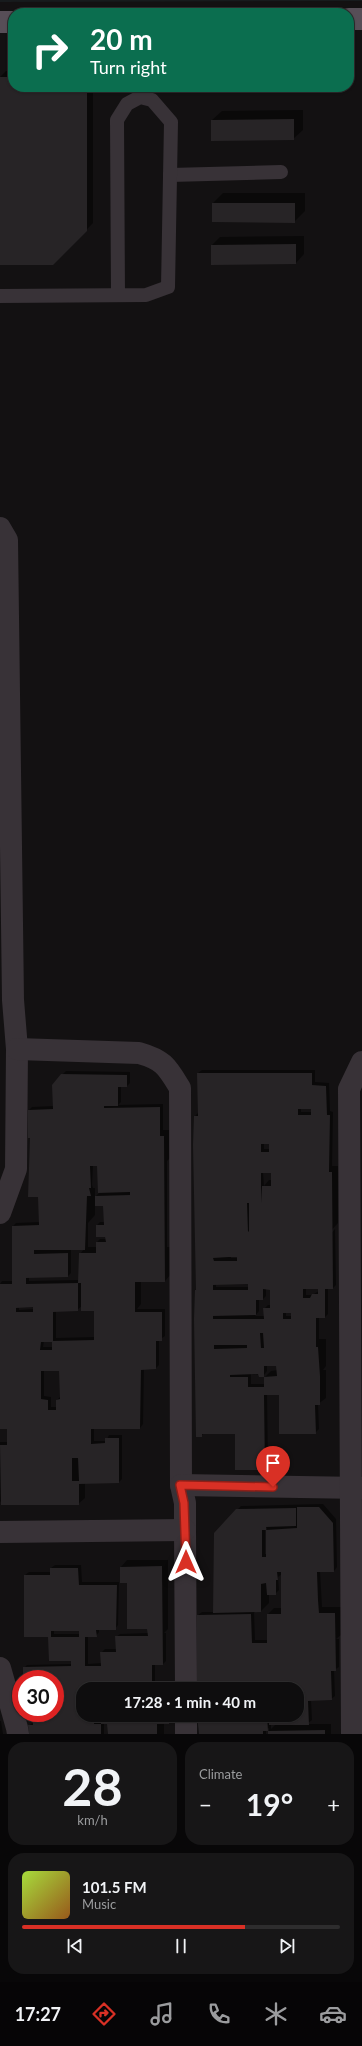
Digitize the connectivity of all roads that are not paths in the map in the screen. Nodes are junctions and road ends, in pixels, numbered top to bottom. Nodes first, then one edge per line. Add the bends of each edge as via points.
1 (139, 92) edge
2 (281, 172) dead end
3 (170, 175) junction
4 (118, 295) junction
5 (0, 296) edge
6 (0, 528) edge
7 (7, 1000) edge
8 (17, 1048) junction
9 (362, 1062) edge
10 (0, 1213) edge
11 (180, 1485) junction
12 (356, 1488) edge
13 (185, 1530) junction
14 (0, 1532) edge
15 (0, 1668) edge
16 (186, 1682) edge
17 (186, 1722) edge
18 (18, 1734) edge
19 (186, 1734) edge
20 (352, 1734) edge

1 - 3 lane via 152,100 171,122
1 - 4 lane via 127,104 117,120
2 - 3 lane
3 - 4 lane via 168,287 146,295
4 - 5 lane
6 - 7 street via 7,540
7 - 8 street
8 - 10 street via 16,1169
8 - 11 street via 139,1053 154,1058 168,1068 180,1088
9 - 12 street via 349,1089
11 - 12 street
11 - 13 street
12 - 20 street
13 - 14 street
13 - 16 street
15 - 18 street
17 - 19 street

